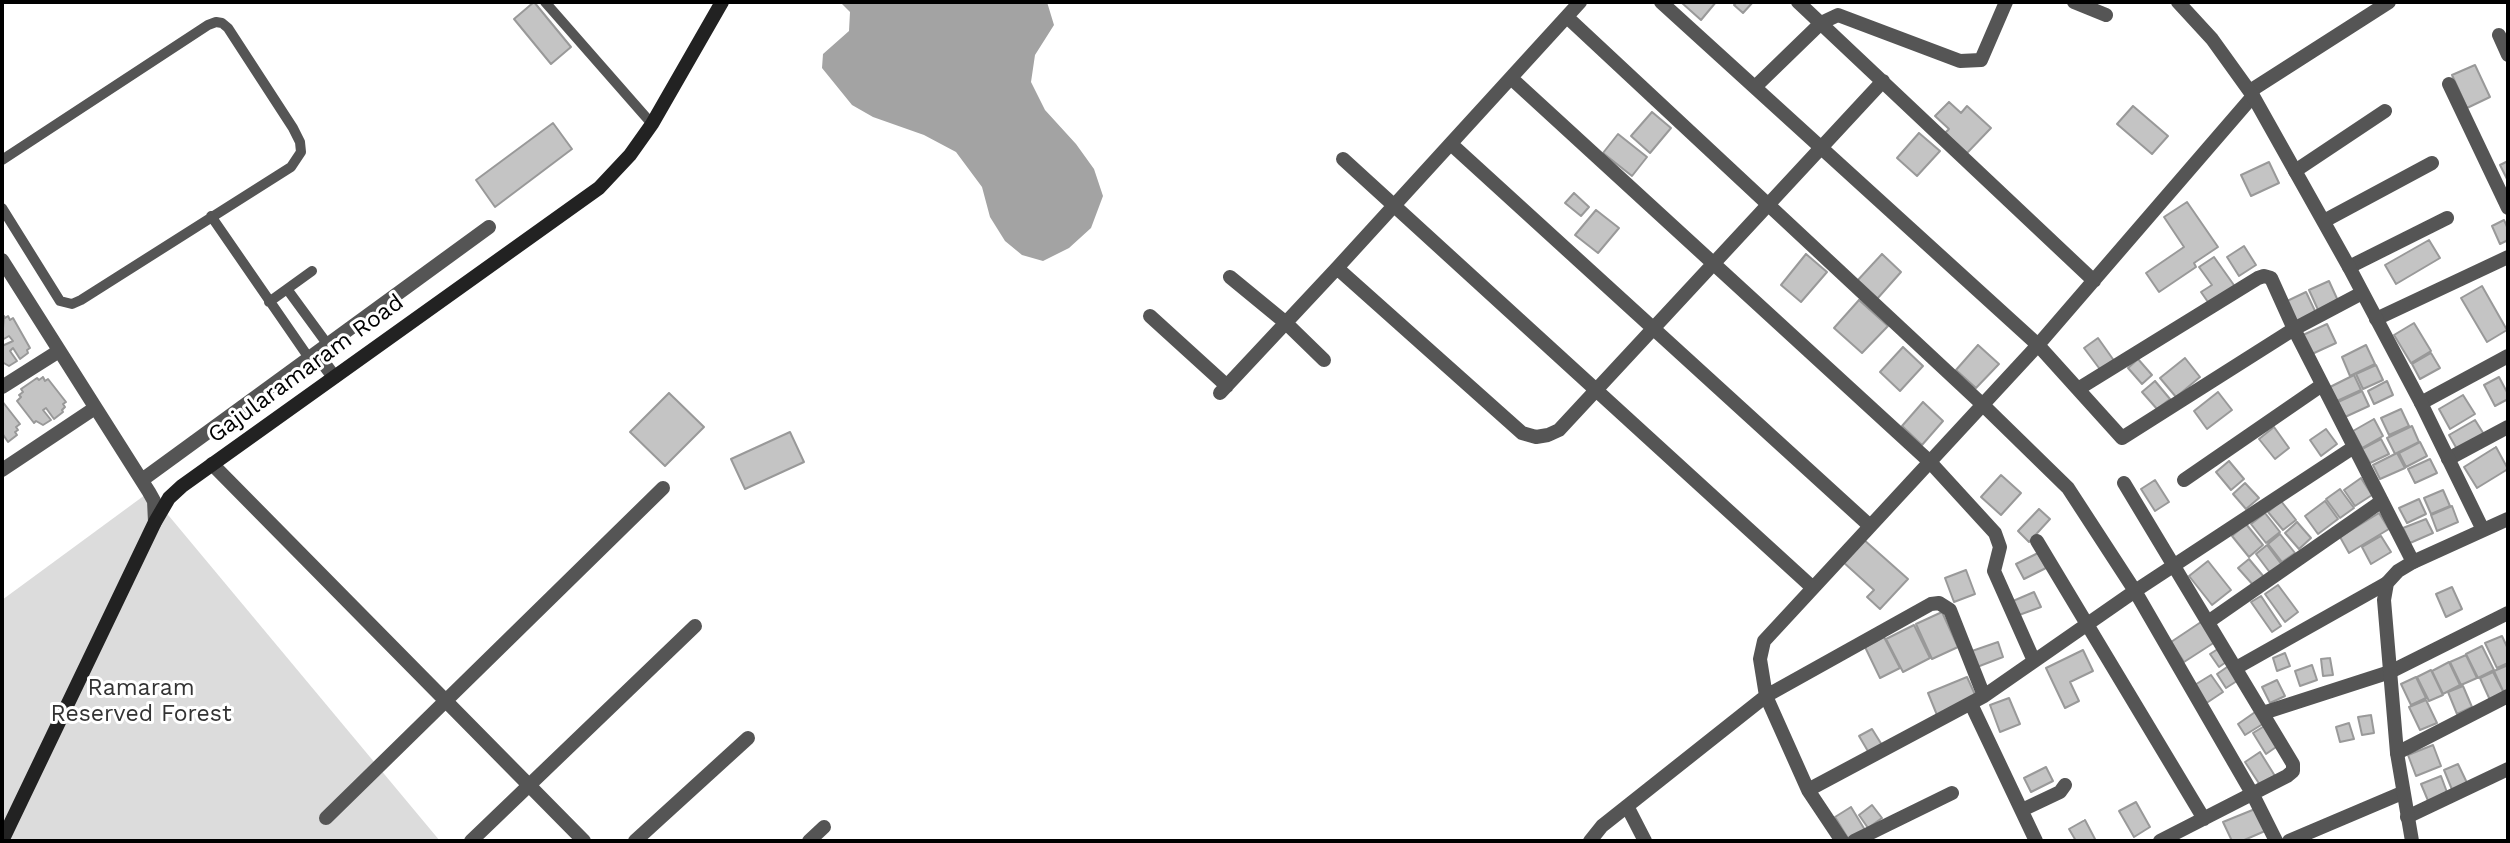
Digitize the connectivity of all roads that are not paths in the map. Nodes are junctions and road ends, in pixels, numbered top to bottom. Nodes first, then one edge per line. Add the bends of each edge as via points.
1 (545, 2) edge
2 (722, 2) edge
3 (1580, 2) edge
4 (1661, 2) edge
5 (1798, 2) edge
6 (2006, 2) edge
7 (2074, 2) edge
8 (2178, 2) edge
9 (2389, 2) edge
10 (2106, 15) dead end
11 (1567, 17) junction
12 (1821, 23) junction
13 (2498, 35) dead end
14 (2508, 55) edge
15 (1511, 78) junction
16 (1883, 81) junction
17 (2449, 84) dead end
18 (1755, 88) junction
19 (2251, 94) junction
20 (2385, 111) dead end
21 (652, 124) junction
22 (1451, 144) junction
23 (1821, 148) junction
24 (1343, 159) dead end
25 (2, 160) edge
26 (2431, 163) dead end
27 (2295, 171) junction
28 (1395, 205) junction
29 (1769, 205) junction
30 (2, 208) edge
31 (2508, 208) edge
32 (211, 216) junction
33 (2447, 218) dead end
34 (2324, 221) junction
35 (489, 227) dead end
36 (2508, 257) edge
37 (2, 260) edge
38 (1714, 264) junction
39 (2349, 267) junction
40 (1337, 268) junction
41 (312, 271) dead end
42 (1230, 277) dead end
43 (2094, 281) junction
44 (287, 289) junction
45 (2362, 293) junction
46 (269, 302) junction
47 (1150, 316) dead end
48 (2376, 319) junction
49 (1286, 323) junction
50 (1654, 328) junction
51 (2294, 329) junction
52 (2038, 345) junction
53 (58, 351) junction
54 (318, 352) junction
55 (2508, 356) edge
56 (1324, 360) dead end
57 (334, 377) junction
58 (2322, 385) junction
59 (2, 387) edge
60 (2078, 389) junction
61 (1597, 390) junction
62 (2421, 403) junction
63 (1983, 405) junction
64 (95, 408) junction
65 (2508, 427) edge
66 (2354, 447) junction
67 (2448, 458) junction
68 (1930, 462) junction
69 (212, 464) junction
70 (2, 470) edge
71 (142, 480) junction
72 (2184, 480) dead end
73 (2124, 483) dead end
74 (663, 488) dead end
75 (2382, 501) junction
76 (2508, 519) edge
77 (155, 522) junction
78 (1870, 526) junction
79 (2483, 530) junction
80 (2037, 541) dead end
81 (2413, 562) junction
82 (2174, 565) junction
83 (2387, 583) junction
84 (1813, 588) junction
85 (2135, 591) junction
86 (2508, 613) edge
87 (2208, 622) junction
88 (2088, 625) junction
89 (695, 626) dead end
90 (2034, 661) junction
91 (2236, 668) junction
92 (2390, 673) junction
93 (1766, 696) junction
94 (2508, 696) edge
95 (1978, 700) junction
96 (446, 702) junction
97 (2263, 713) junction
98 (748, 737) dead end
99 (2397, 753) junction
100 (2508, 769) edge
101 (528, 785) junction
102 (2065, 785) dead end
103 (1808, 790) junction
104 (1952, 793) dead end
105 (2402, 793) junction
106 (2253, 795) junction
107 (1627, 806) junction
108 (2022, 810) junction
109 (2407, 817) junction
110 (326, 818) dead end
111 (2204, 819) junction
112 (824, 827) dead end
113 (2, 841) edge
114 (471, 841) edge
115 (583, 841) edge
116 (635, 841) edge
117 (809, 841) edge
118 (1590, 841) edge
119 (1645, 841) edge
120 (1842, 841) edge
121 (1854, 841) edge
122 (2036, 841) edge
123 (2160, 841) edge
124 (2276, 841) edge
125 (2290, 841) edge
126 (2412, 841) edge

1 - 21 lane
2 - 21 main road, Gajularamaram Road
3 - 11 street
4 - 18 street
5 - 12 street
6 - 12 street via 1981,60 1960,61 1838,15
7 - 10 street
8 - 19 street via 2212,39
9 - 19 street
11 - 15 street
11 - 29 street
12 - 16 street
12 - 18 street
13 - 14 street
15 - 22 street
15 - 38 street
16 - 23 street
16 - 43 street
17 - 31 street
18 - 23 street
19 - 27 street
19 - 43 street
20 - 27 street
21 - 57 main road, Gajularamaram Road via 599,188
22 - 28 street
22 - 50 street
23 - 29 street
23 - 52 street
24 - 28 street
25 - 32 lane via 208,25 222,23 293,128 301,152 291,167
26 - 34 street
27 - 34 street
28 - 40 street
28 - 61 street
29 - 38 street
29 - 63 street
30 - 32 lane via 66,304 81,300
32 - 46 lane
33 - 39 street
34 - 39 street
35 - 54 street
36 - 48 street
37 - 53 street
38 - 50 street
38 - 68 street
39 - 45 street
40 - 49 street
40 - 61 street via 1522,433 1536,437 1559,430
41 - 44 lane
42 - 49 street
43 - 52 street
44 - 46 lane
44 - 54 lane
45 - 48 street
45 - 51 street
46 - 54 lane
47 - 49 street via 1224,390
48 - 62 street
49 - 56 street
50 - 61 street
50 - 78 street
51 - 58 street
51 - 60 street via 2124,438
51 - 60 street via 2275,284 2264,276
52 - 60 street
52 - 63 street
53 - 59 street
53 - 64 street
54 - 57 street
54 - 71 street
55 - 62 street
57 - 69 main road, Gajularamaram Road
58 - 66 street
58 - 72 street
61 - 84 street
62 - 67 street
63 - 68 street
63 - 85 street via 2068,488
64 - 70 street
64 - 71 street
65 - 67 street
66 - 75 street
66 - 82 street
67 - 79 street
68 - 78 street
68 - 90 street via 1996,533 2000,547 1994,571
69 - 77 main road, Gajularamaram Road via 169,498
69 - 96 street
71 - 77 street via 154,501
73 - 82 street
74 - 96 street
75 - 81 street
75 - 87 street
76 - 79 street
77 - 113 main road, Gajularamaram Road
78 - 84 street
79 - 81 street
80 - 88 street
81 - 83 street
82 - 85 street
82 - 87 street
83 - 91 street
83 - 92 street via 2384,600
84 - 93 street via 1764,641 1760,659
85 - 88 street
85 - 106 street
86 - 92 street
87 - 91 street
88 - 90 street
88 - 111 street
89 - 101 street
90 - 95 street
91 - 97 street
92 - 97 street
92 - 99 street
93 - 95 street via 1939,603 1950,610
93 - 103 street
93 - 107 street
94 - 99 street
95 - 103 street
95 - 108 street
96 - 101 street
96 - 110 street
97 - 106 street via 2293,771
98 - 116 street
99 - 105 street
100 - 109 street
101 - 114 street
101 - 115 street
102 - 108 street via 2060,792
103 - 120 street
104 - 121 street
105 - 109 street
105 - 125 street
106 - 111 street
106 - 124 street
107 - 118 street
107 - 119 street
108 - 122 street
109 - 126 street
111 - 123 street
112 - 117 street

